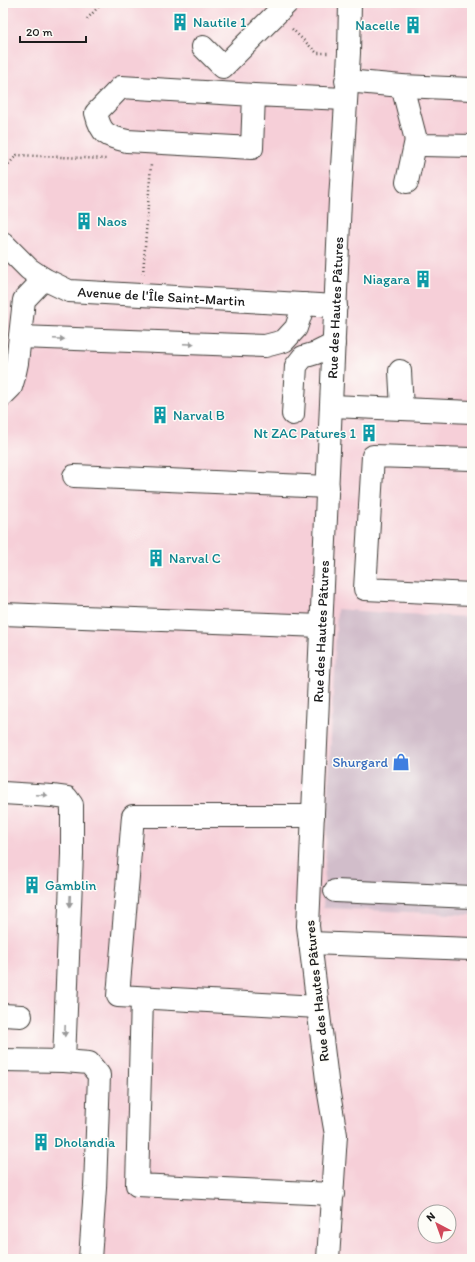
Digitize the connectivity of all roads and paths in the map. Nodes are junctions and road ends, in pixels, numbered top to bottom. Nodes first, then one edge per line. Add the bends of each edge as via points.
1 (102, 3) edge
2 (350, 3) edge
3 (282, 8) edge
4 (87, 19) dead end
5 (203, 47) dead end
6 (349, 53) junction
7 (402, 86) junction
8 (472, 88) edge
9 (346, 90) junction
10 (254, 95) junction
11 (416, 140) junction
12 (472, 146) edge
13 (112, 159) dead end
14 (151, 161) dead end
15 (3, 170) edge
16 (407, 182) dead end
17 (3, 243) edge
18 (44, 279) junction
19 (141, 295) junction
20 (304, 304) junction
21 (336, 306) junction
22 (20, 337) junction
23 (334, 344) junction
24 (400, 371) dead end
25 (3, 395) edge
26 (332, 406) junction
27 (402, 409) junction
28 (472, 412) edge
29 (293, 414) dead end
30 (472, 459) edge
31 (74, 476) dead end
32 (328, 487) junction
33 (472, 594) edge
34 (3, 614) edge
35 (321, 626) junction
36 (3, 793) edge
37 (313, 816) junction
38 (335, 891) dead end
39 (472, 897) edge
40 (310, 943) junction
41 (472, 949) edge
42 (142, 998) junction
43 (318, 1007) junction
44 (3, 1060) edge
45 (64, 1061) junction
46 (333, 1194) junction
47 (90, 1259) edge
48 (328, 1259) edge

1 - 4 path
2 - 6 street, Rue des Hautes Pâtures
3 - 5 street via 223,67
3 - 6 path via 317,52
6 - 9 street, Rue des Hautes Pâtures
7 - 8 street
7 - 9 street
7 - 11 street
9 - 10 street
9 - 21 street, Rue des Hautes Pâtures
10 - 10 street via 122,87 96,113 99,126 110,137 127,141 252,148
11 - 12 street via 422,145
11 - 16 street
13 - 15 path via 17,154
14 - 19 path
17 - 18 street, Avenue de l'Île Saint-Martin via 29,269
18 - 19 street, Avenue de l'Île Saint-Martin via 69,291
18 - 22 street via 24,300
19 - 20 street, Avenue de l'Île Saint-Martin
20 - 21 street, Avenue de l'Île Saint-Martin
22 -> 20 street via 265,346 284,341 296,328
21 - 23 street, Rue des Hautes Pâtures
22 - 25 street via 14,377 11,387
23 - 26 street, Rue des Hautes Pâtures
23 - 29 street via 303,357 296,366
24 - 27 street
26 - 27 street
26 - 32 street, Rue des Hautes Pâtures
27 - 28 street
30 - 33 street via 373,456 365,589
31 - 32 street
32 - 35 street, Rue des Hautes Pâtures
34 - 35 street
35 - 37 street, Rue des Hautes Pâtures
36 -> 45 street via 67,798 72,806
37 - 40 street, Rue des Hautes Pâtures via 308,926
37 - 42 street via 133,816 118,996
38 - 39 street
40 - 41 street
40 - 43 street, Rue des Hautes Pâtures
42 - 43 street
42 - 46 street via 137,1185
43 - 46 street, Rue des Hautes Pâtures via 336,1135
44 - 45 street
45 - 47 street via 89,1063 99,1075
46 - 48 street, Rue des Hautes Pâtures

